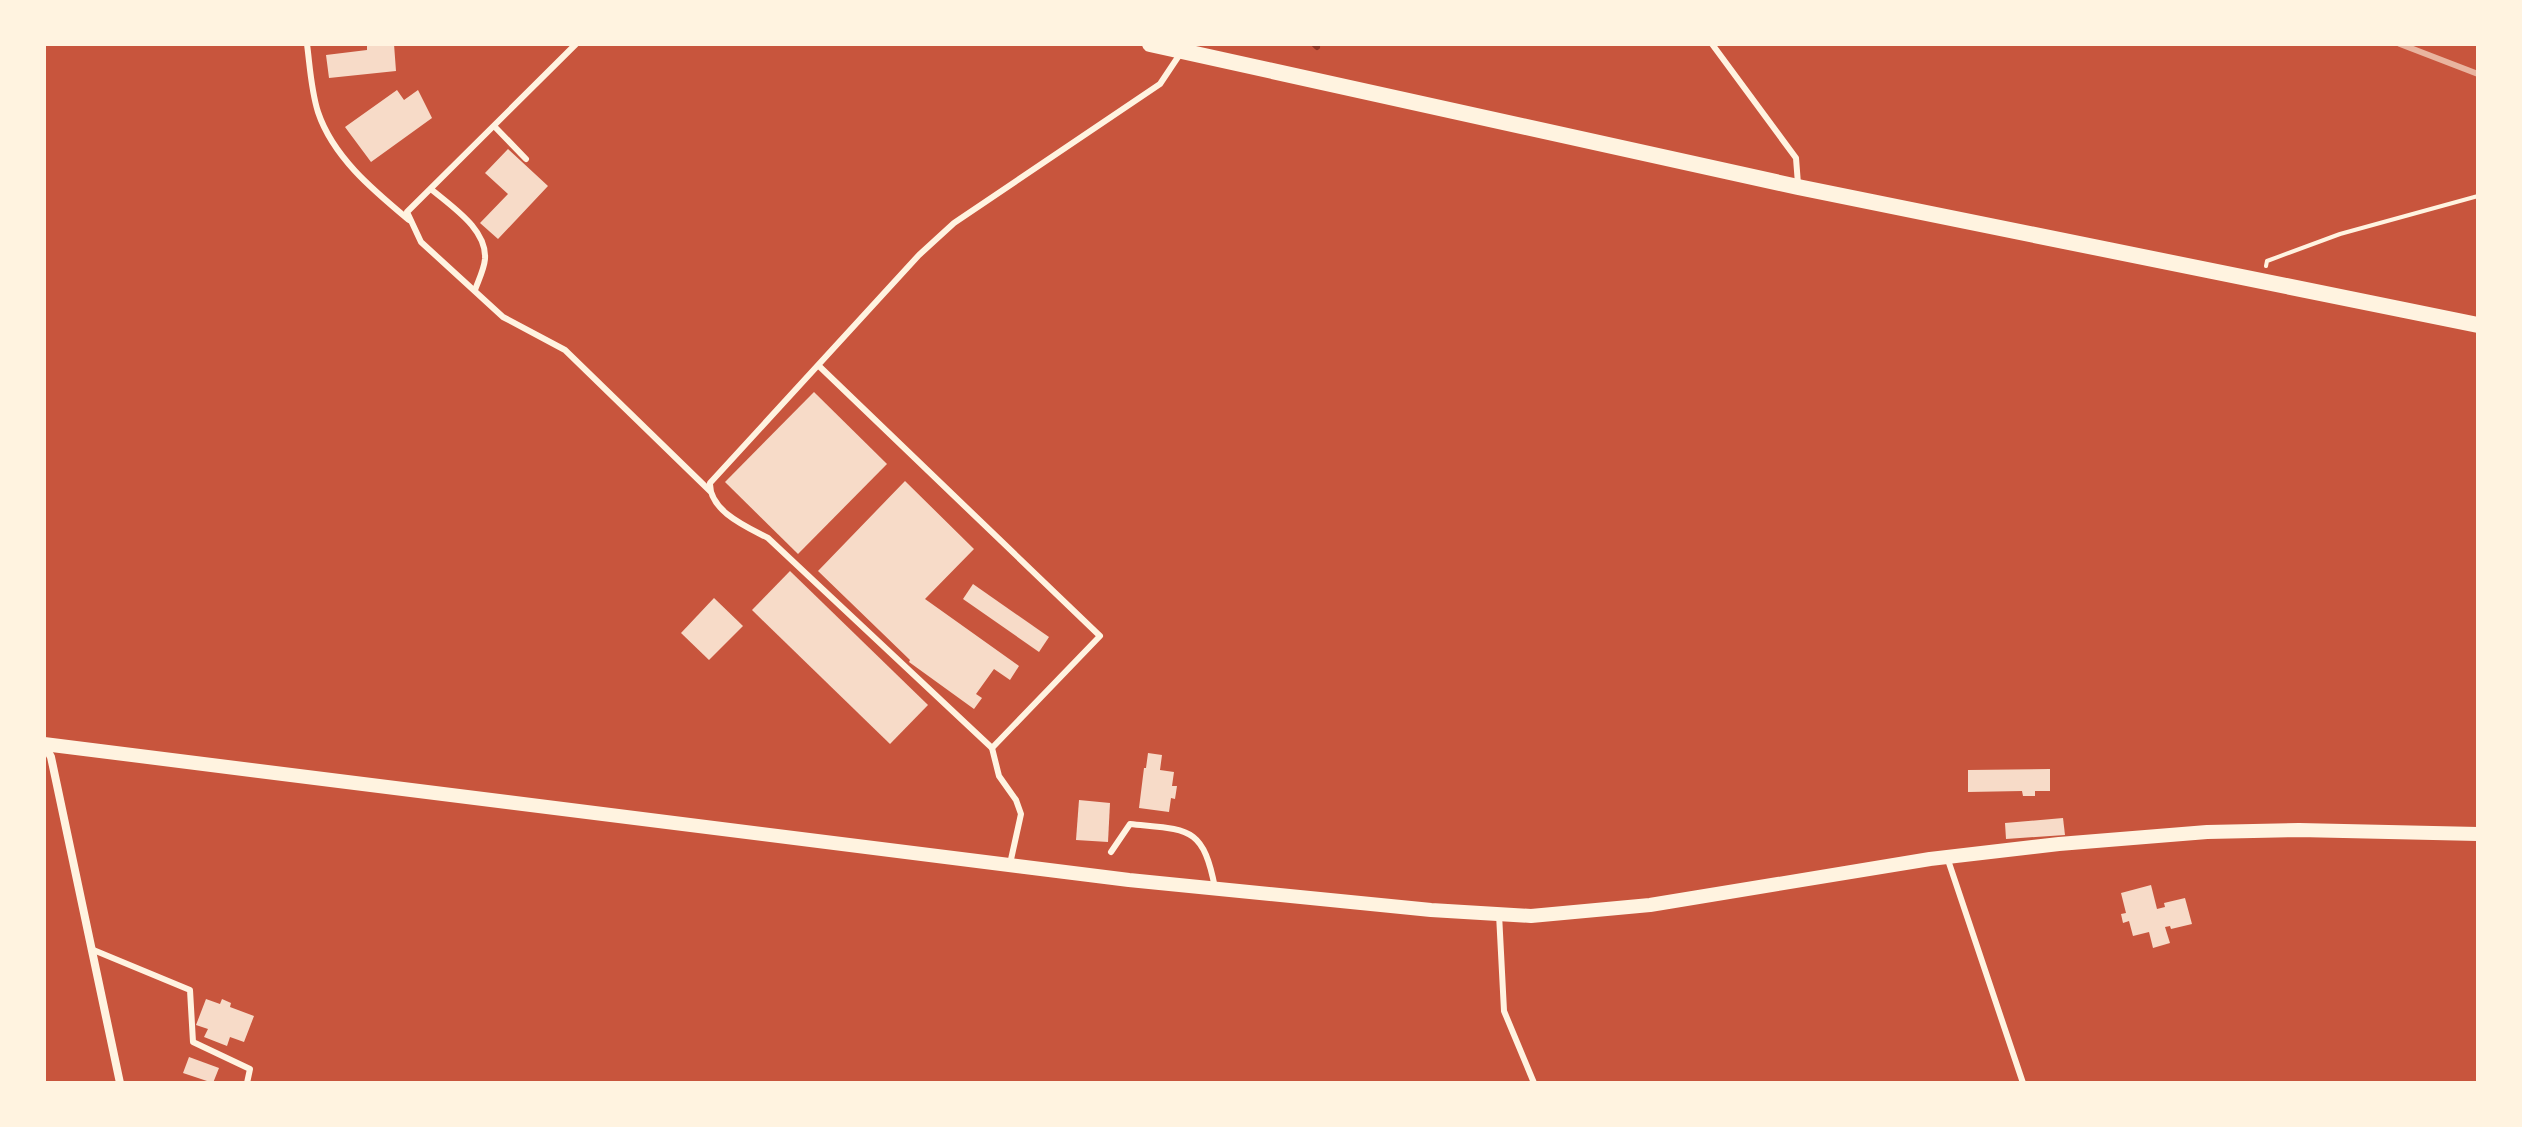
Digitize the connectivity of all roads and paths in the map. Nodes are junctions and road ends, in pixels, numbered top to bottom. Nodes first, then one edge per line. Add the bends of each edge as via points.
1 (307, 44) edge
2 (576, 44) edge
3 (1150, 44) edge
4 (1712, 44) edge
5 (1182, 51) junction
6 (495, 127) junction
7 (526, 159) dead end
8 (1798, 187) junction
9 (431, 189) junction
10 (2478, 196) edge
11 (409, 220) junction
12 (2261, 280) junction
13 (475, 290) junction
14 (2478, 325) edge
15 (819, 366) junction
16 (710, 491) junction
17 (44, 744) edge
18 (992, 748) junction
19 (2478, 834) edge
20 (1111, 852) dead end
21 (1947, 857) junction
22 (1010, 865) junction
23 (1215, 888) junction
24 (1499, 914) junction
25 (91, 949) junction
26 (120, 1083) edge
27 (247, 1083) edge
28 (1534, 1083) edge
29 (2023, 1083) edge

1 - 11 lane via 312,90 331,138 360,176
2 - 6 lane
3 - 5 main road
4 - 8 lane via 1796,158
5 - 8 main road
5 - 15 lane via 1160,84 954,223
6 - 7 lane
6 - 9 lane
8 - 12 main road
9 - 11 lane via 407,212
9 - 13 lane via 485,247
10 - 12 path via 2340,234 2267,261
11 - 13 lane via 421,242
12 - 14 main road
13 - 16 lane via 503,317 565,350
15 - 16 lane via 710,483
15 - 18 lane via 1100,636
16 - 18 lane via 737,522 768,538
17 - 22 street
17 - 25 street
18 - 22 lane via 999,776 1021,814
19 - 21 street via 2207,832
20 - 23 lane via 1130,824 1178,829 1196,837 1207,852
21 - 24 street via 1650,905
21 - 29 lane
22 - 23 street
23 - 24 street
24 - 28 lane via 1504,1011
25 - 26 street
25 - 27 lane via 190,990 193,1042 250,1069

